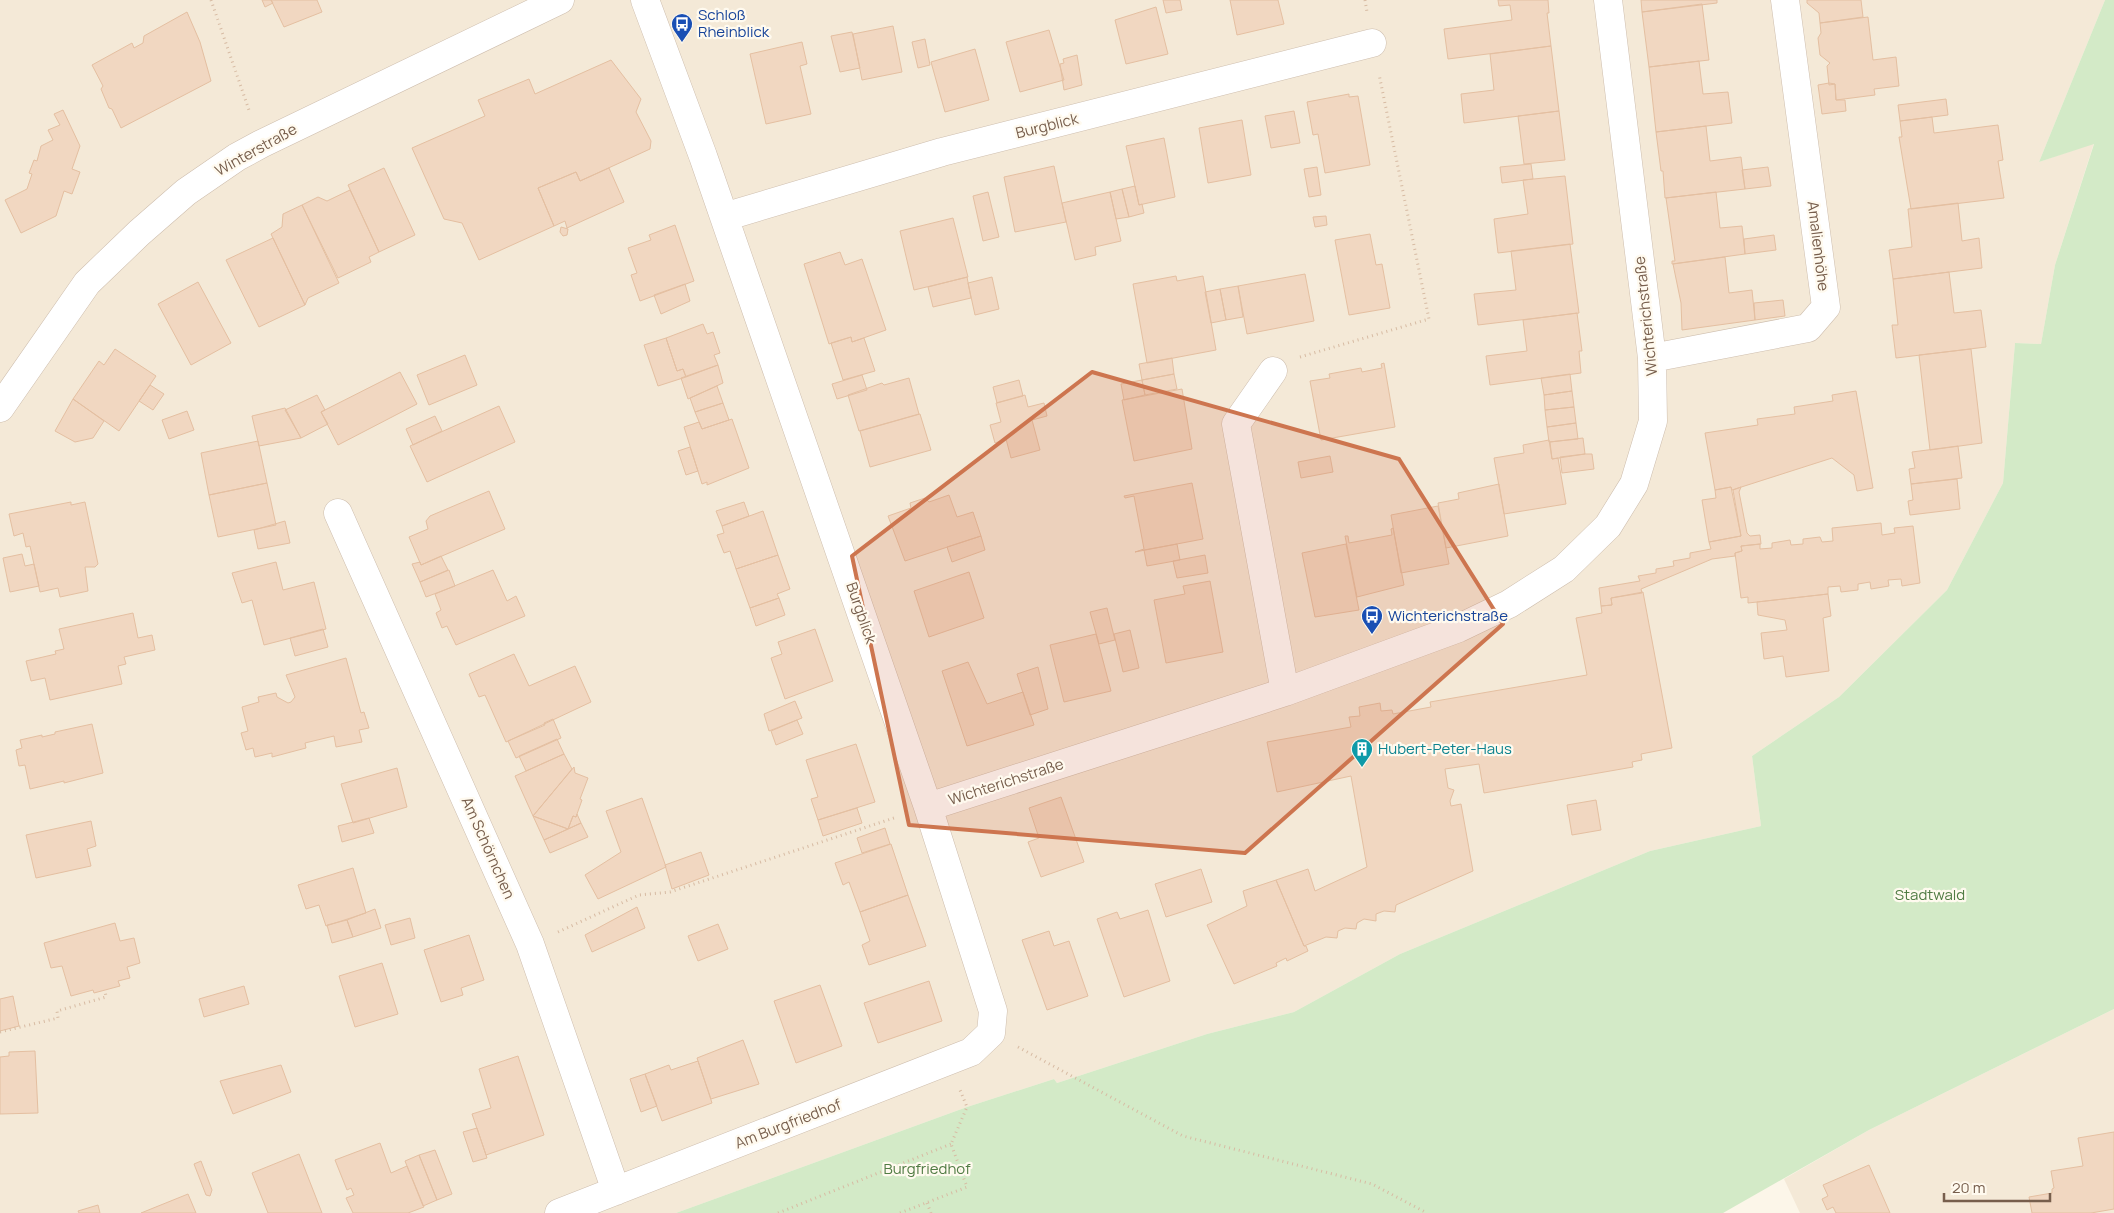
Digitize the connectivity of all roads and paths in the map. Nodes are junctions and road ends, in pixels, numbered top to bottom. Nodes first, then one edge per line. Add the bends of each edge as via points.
1 (211, 0) edge
2 (560, 0) edge
3 (645, 0) edge
4 (1365, 0) edge
5 (1608, 0) edge
6 (1784, 0) edge
7 (1372, 43) junction
8 (261, 144) junction
9 (724, 217) junction
10 (1300, 357) dead end
11 (1652, 358) junction
12 (1273, 371) dead end
13 (0, 408) edge
14 (338, 514) dead end
15 (1284, 692) junction
16 (928, 807) junction
17 (530, 944) junction
18 (105, 990) dead end
19 (992, 1022) junction
20 (0, 1032) edge
21 (948, 1062) junction
22 (951, 1144) junction
23 (616, 1191) junction
24 (927, 1203) junction
25 (559, 1213) edge
26 (778, 1213) edge
27 (900, 1213) edge
28 (931, 1213) edge
29 (1427, 1213) edge

1 - 8 path
2 - 8 street, Winterstraße
3 - 9 street, Burgblick
4 - 7 path
5 - 11 street, Wichterichstraße
6 - 11 street, Amalienhöhe via 1826,307 1808,328
7 - 9 street, Burgblick via 942,152
7 - 10 path via 1429,318
8 - 13 street, Winterstraße via 186,192 87,283
9 - 16 street, Burgblick
11 - 15 street, Wichterichstraße via 1653,421 1634,484 1608,526 1564,569 1509,604 1459,628
12 - 15 street via 1236,424
14 - 17 street, Am Schörnchen
15 - 16 street, Wichterichstraße
16 - 17 path via 670,892 640,895
16 - 19 street, Burgblick
17 - 23 street, Am Schörnchen
18 - 20 path via 106,997 57,1011 58,1018
19 - 21 street, Am Burgfriedhof via 971,1052
19 - 29 path via 1183,1136 1372,1184
21 - 22 path via 968,1106
21 - 23 street, Am Burgfriedhof
22 - 24 path via 967,1187
22 - 26 path
23 - 25 street, Am Burgfriedhof
24 - 27 path
24 - 28 path

